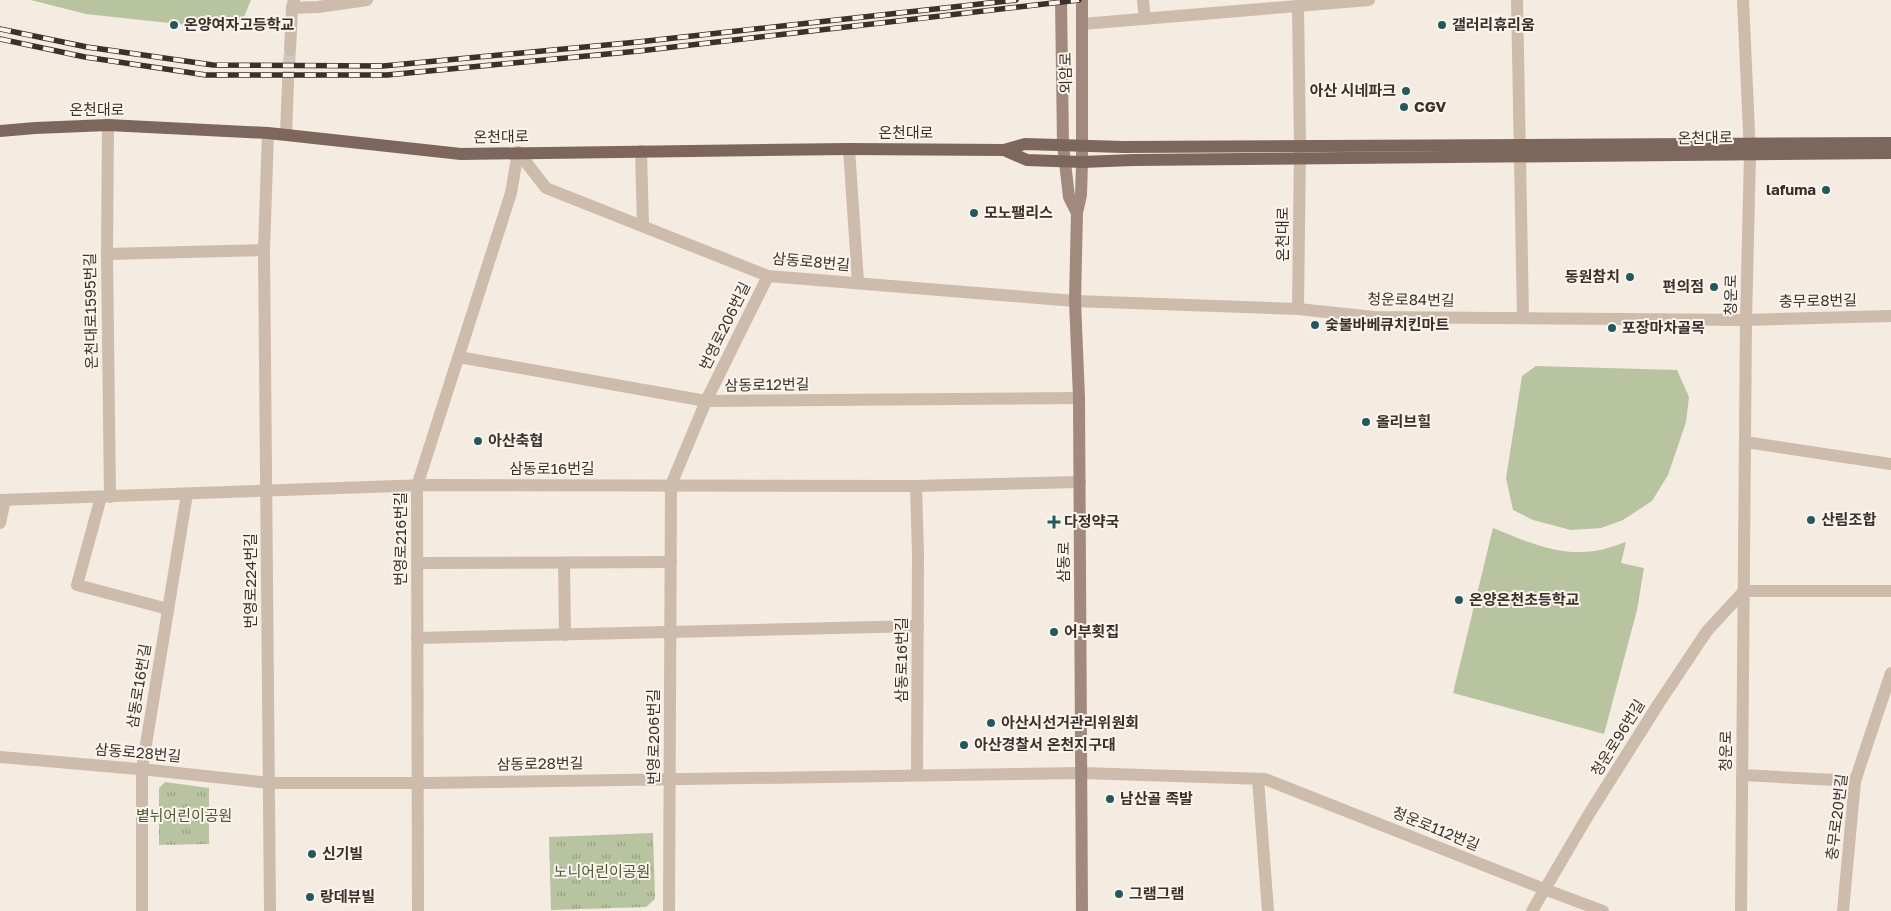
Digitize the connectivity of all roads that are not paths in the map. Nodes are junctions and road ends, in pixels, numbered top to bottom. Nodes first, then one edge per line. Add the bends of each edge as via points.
1 (367, 0) edge
2 (1061, 0) edge
3 (1082, 0) edge
4 (1143, 0) edge
5 (1369, 0) edge
6 (1516, 0) edge
7 (1743, 0) edge
8 (293, 4) edge
9 (1299, 4) edge
10 (1145, 19) junction
11 (1082, 24) junction
12 (290, 50) tunnel mouth
13 (288, 83) tunnel mouth
14 (108, 125) junction
15 (0, 131) edge
16 (268, 133) junction
17 (286, 134) junction
18 (1891, 143) edge
19 (1063, 145) junction
20 (1082, 146) junction
21 (1300, 146) junction
22 (849, 149) junction
23 (1750, 149) junction
24 (1004, 150) junction
25 (1520, 150) junction
26 (641, 151) junction
27 (518, 152) junction
28 (1891, 153) edge
29 (1300, 159) junction
30 (1064, 162) junction
31 (1082, 162) junction
32 (1077, 213) junction
33 (643, 226) junction
34 (264, 250) junction
35 (107, 254) junction
36 (768, 276) junction
37 (858, 282) junction
38 (1075, 301) junction
39 (1298, 309) junction
40 (1891, 316) edge
41 (1523, 317) junction
42 (1746, 320) junction
43 (459, 357) junction
44 (1079, 398) junction
45 (706, 402) junction
46 (1745, 442) junction
47 (1891, 464) edge
48 (1080, 482) junction
49 (671, 485) junction
50 (417, 486) junction
51 (916, 486) junction
52 (266, 490) junction
53 (187, 494) junction
54 (105, 497) junction
55 (2, 500) edge
56 (0, 523) edge
57 (671, 562) junction
58 (417, 563) junction
59 (564, 563) junction
60 (1744, 591) junction
61 (1891, 591) edge
62 (168, 609) junction
63 (918, 626) junction
64 (670, 632) junction
65 (564, 634) junction
66 (417, 638) junction
67 (1891, 673) edge
68 (0, 757) edge
69 (142, 769) junction
70 (1083, 773) junction
71 (916, 775) junction
72 (1742, 775) junction
73 (670, 778) junction
74 (1258, 779) junction
75 (1855, 781) junction
76 (268, 783) junction
77 (417, 783) junction
78 (1544, 889) junction
79 (142, 911) edge
80 (270, 911) edge
81 (418, 911) edge
82 (669, 911) edge
83 (1082, 911) edge
84 (1268, 911) edge
85 (1532, 911) edge
86 (1603, 911) edge
87 (1740, 911) edge
88 (1843, 911) edge

1 - 8 street via 318,7
2 - 19 street, 외암로
3 - 11 street, 외암로
4 - 10 street
5 - 9 street
6 - 25 street
7 - 23 street, 청운로
8 - 12 street
9 - 10 street
9 - 21 street, 온천대로
10 - 11 street
11 - 20 street, 외암로
13 - 17 street
14 - 15 main road, 온천대로
14 - 16 main road, 온천대로
14 - 35 street, 온천대로1595번길
16 - 17 main road, 온천대로
16 - 34 street, 번영로224번길
17 - 27 main road, 온천대로 via 461,154
18 - 23 main road, 온천대로
19 - 20 main road, 온천대로
19 - 24 main road, 온천대로 via 1025,144
19 - 30 street, 외암로
20 - 21 main road, 온천대로
20 - 31 street, 외암로
21 - 25 main road, 온천대로
21 - 29 street, 온천대로
22 - 24 main road, 온천대로
22 - 26 main road, 온천대로
22 - 37 street
23 - 25 main road, 온천대로
23 - 28 main road, 온천대로
23 - 42 street, 청운로
24 - 30 main road, 온천대로 via 1027,160
25 - 29 main road, 온천대로
25 - 41 street
26 - 27 main road, 온천대로
26 - 33 street
27 - 33 street, 삼동로8번길 via 546,188
27 - 43 street, 번영로216번길 via 511,193
29 - 31 main road, 온천대로
29 - 39 street, 온천대로
30 - 31 main road, 온천대로
30 - 32 street, 삼동로 via 1069,197
31 - 32 street, 삼동로 via 1082,195
32 - 38 street, 삼동로
33 - 36 street, 삼동로8번길
34 - 35 street
34 - 52 street, 번영로224번길
35 - 54 street, 온천대로1595번길
36 - 37 street, 삼동로8번길
36 - 45 street, 번영로206번길
37 - 38 street, 삼동로8번길
38 - 39 street, 청운로84번길
38 - 44 street, 삼동로
39 - 41 street, 청운로84번길 via 1374,317
40 - 42 street, 충무로8번길
41 - 42 street, 청운로84번길
42 - 46 street, 청운로
43 - 45 street, 삼동로12번길
43 - 50 street, 번영로216번길
44 - 45 street, 삼동로12번길
44 - 48 street, 삼동로
45 - 49 street, 번영로206번길
46 - 47 street
46 - 60 street, 청운로
48 - 51 street, 삼동로16번길
48 - 70 street, 삼동로
49 - 50 street, 삼동로16번길
49 - 51 street, 삼동로16번길
49 - 57 street, 번영로206번길
50 - 52 street, 삼동로16번길
50 - 58 street, 번영로216번길
51 - 63 street, 삼동로16번길
52 - 53 street, 삼동로16번길
52 - 76 street, 번영로224번길
53 - 54 street, 삼동로16번길
53 - 62 street, 삼동로16번길
54 - 55 street, 삼동로16번길
54 - 62 street via 78,584
55 - 56 street, 삼동로16번길
57 - 59 street
57 - 64 street, 번영로206번길
58 - 59 street
58 - 66 street, 번영로216번길
59 - 65 street
60 - 61 street
60 - 72 street, 청운로
60 - 78 street, 청운로96번길 via 1708,630 1659,703
62 - 69 street, 삼동로16번길
63 - 64 street
63 - 71 street, 삼동로16번길
64 - 65 street
64 - 73 street, 번영로206번길
65 - 66 street
66 - 77 street, 번영로216번길
67 - 75 street, 충무로20번길
68 - 69 street, 삼동로28번길
69 - 76 street, 삼동로28번길
69 - 79 street
70 - 71 street, 삼동로28번길
70 - 74 street, 청운로112번길
70 - 83 street, 삼동로
71 - 73 street, 삼동로28번길
72 - 75 street
72 - 87 street, 청운로
73 - 77 street, 삼동로28번길
73 - 82 street, 번영로206번길
74 - 78 street, 청운로112번길 via 1265,779
74 - 84 street
75 - 88 street, 충무로20번길
76 - 77 street, 삼동로28번길
76 - 80 street, 번영로224번길
77 - 81 street, 번영로216번길
78 - 85 street, 청운로96번길
78 - 86 street, 청운로112번길

